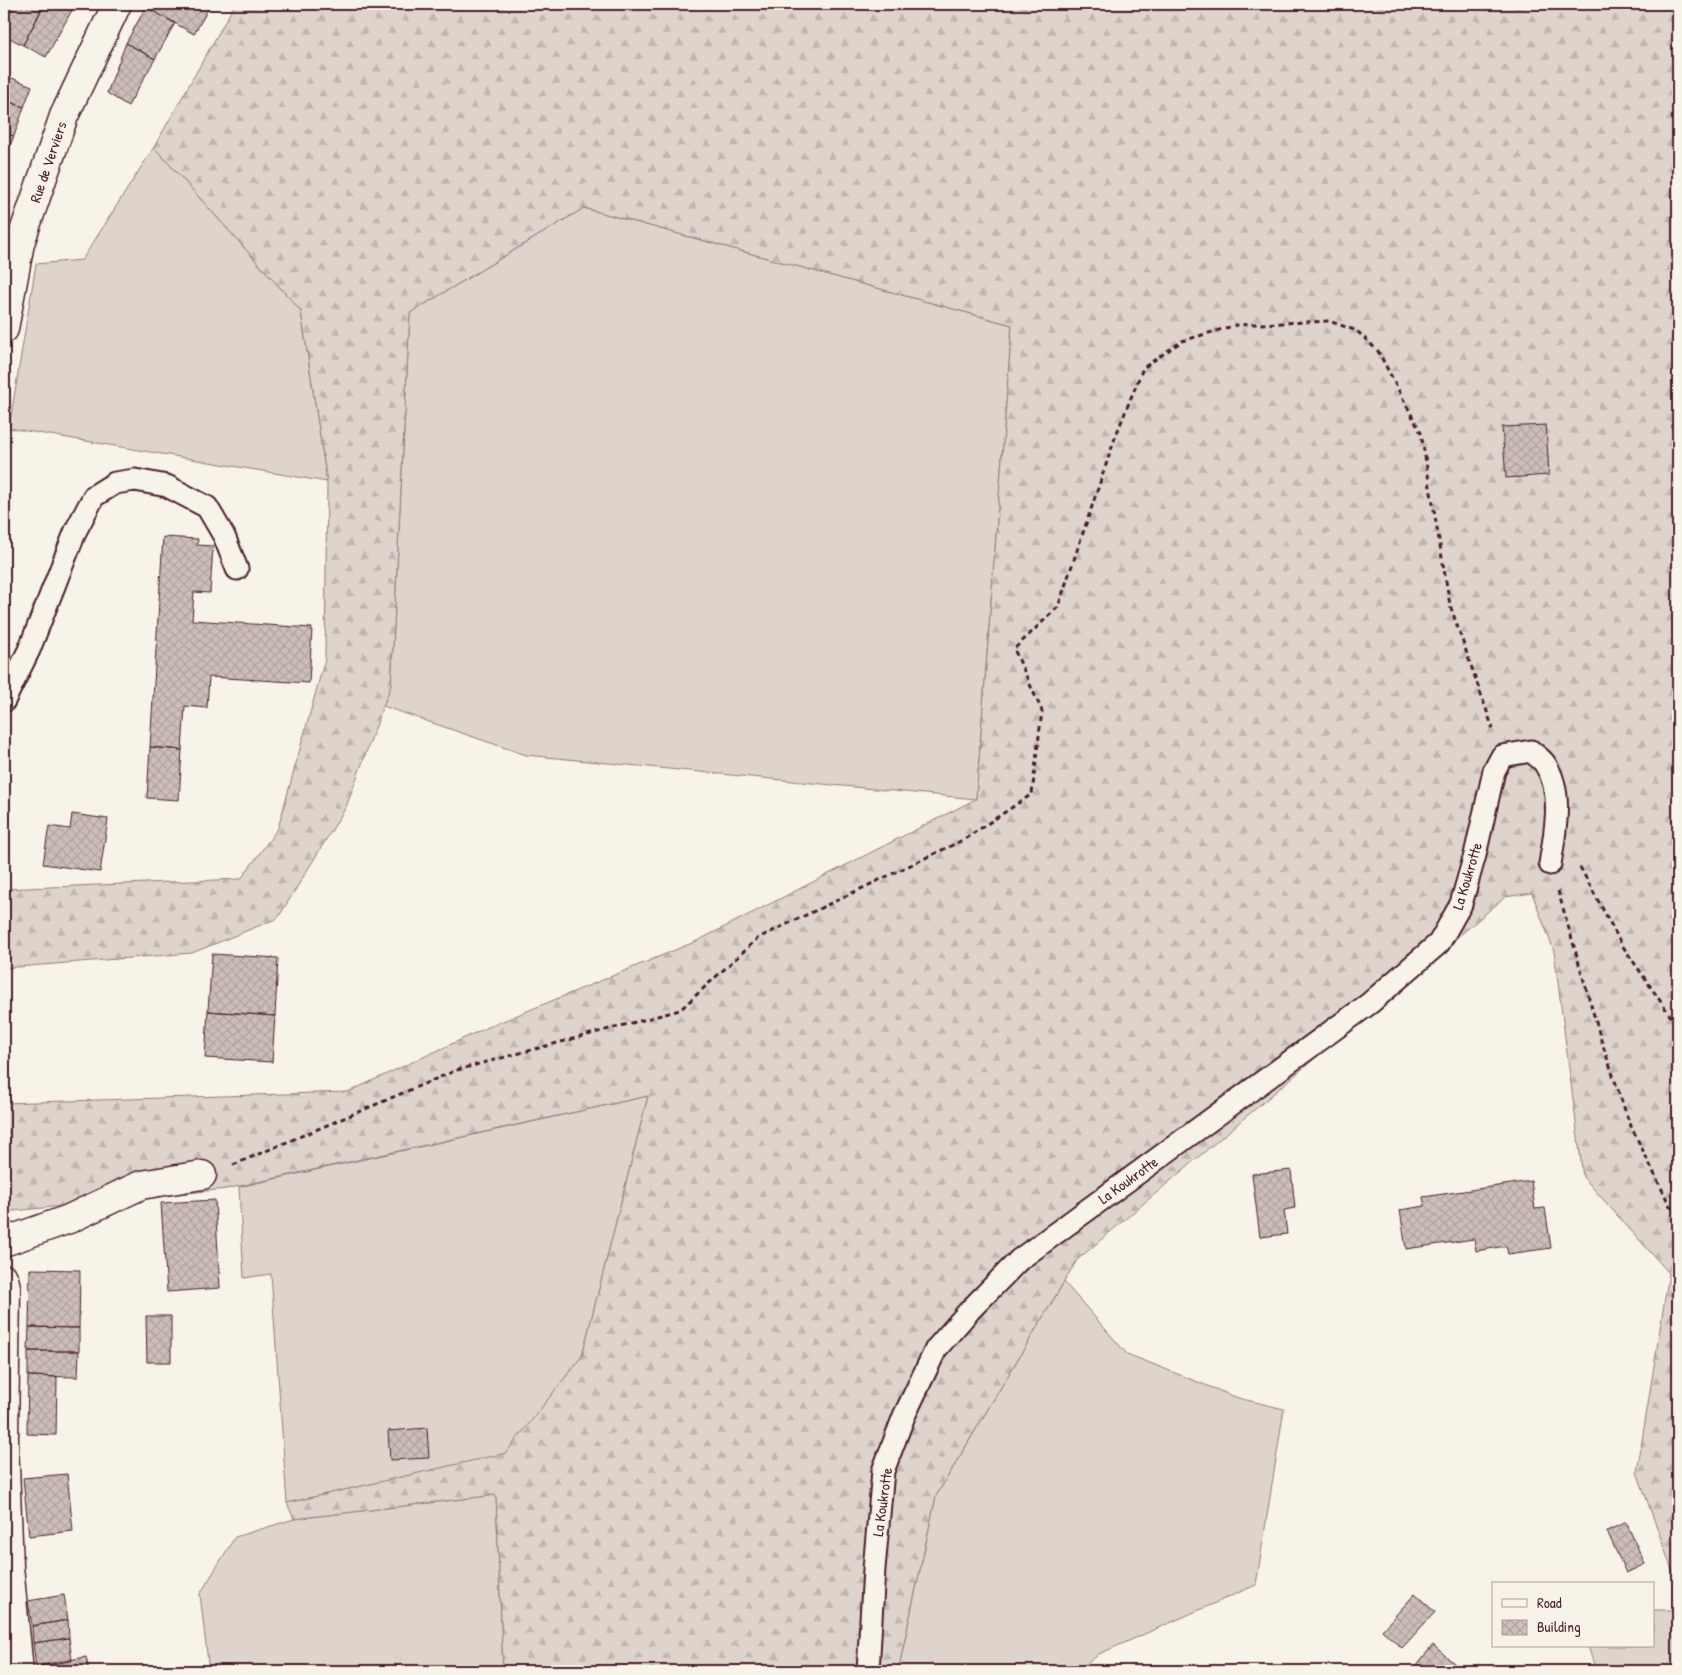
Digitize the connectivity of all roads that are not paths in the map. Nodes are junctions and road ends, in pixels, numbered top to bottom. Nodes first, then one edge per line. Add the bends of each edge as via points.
1 (117, 4) edge
2 (4, 329) edge
3 (237, 569) dead end
4 (4, 701) edge
5 (1550, 864) road end
6 (202, 1175) road end
7 (4, 1242) edge
8 (4, 1279) edge
9 (4, 1441) edge
10 (19, 1671) edge
11 (868, 1671) edge

1 - 2 street, Rue de Verviers via 58,134 20,243
3 - 4 lane via 224,536 207,507 168,486 135,480 115,483 94,496 76,530 29,650
5 - 11 lane, La Koukrotte via 1556,822 1555,784 1545,763 1530,751 1502,756 1494,771 1461,904 1439,943 1370,1003 1020,1260 936,1348 883,1471
6 - 7 street via 141,1185 69,1219
8 - 9 street
9 - 10 street

